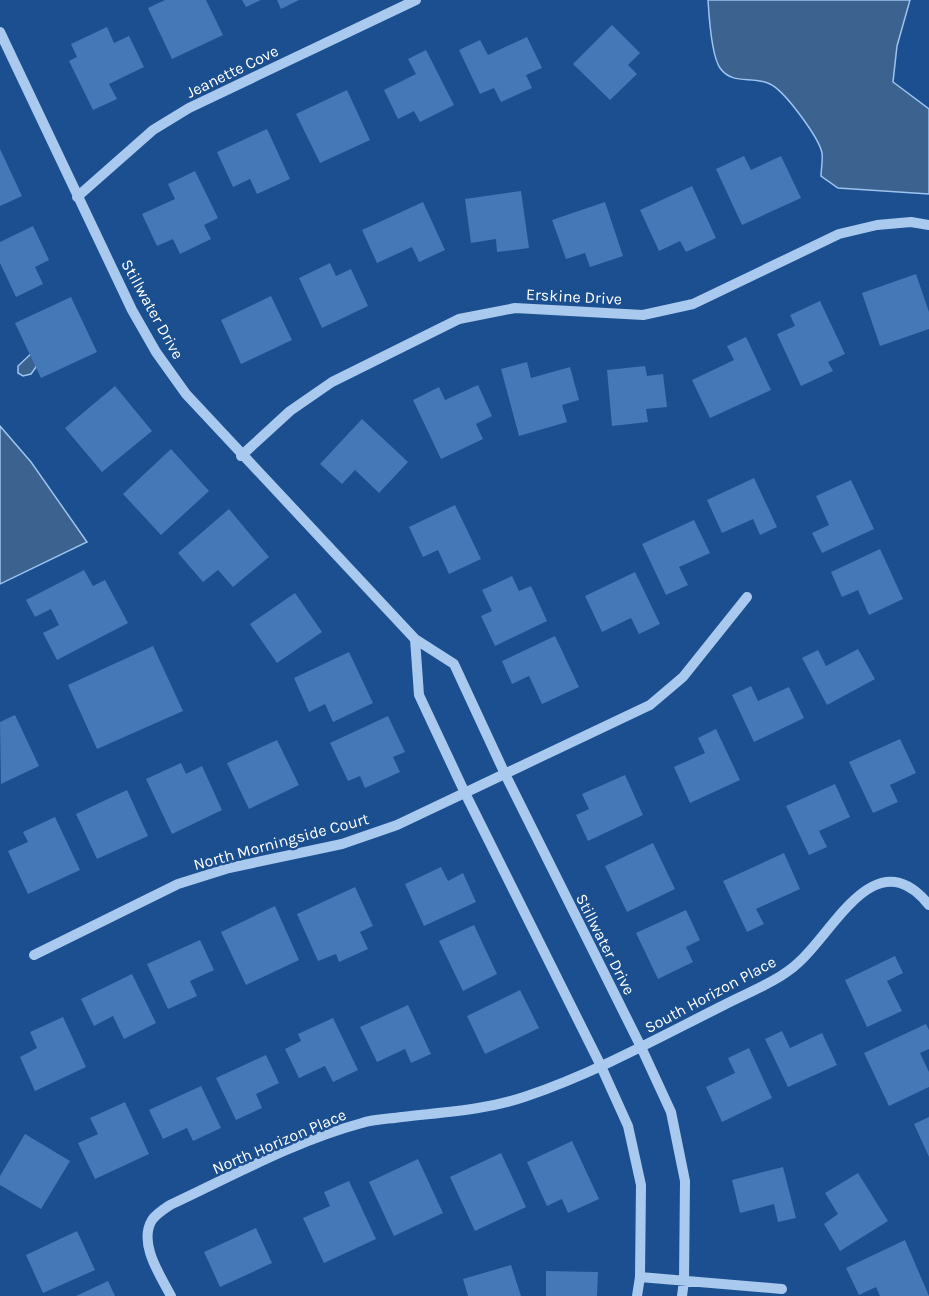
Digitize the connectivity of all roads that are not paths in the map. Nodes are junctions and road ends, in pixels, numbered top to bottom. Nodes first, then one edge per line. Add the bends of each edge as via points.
1 (416, 0) edge
2 (0, 32) edge
3 (77, 197) junction
4 (929, 225) edge
5 (241, 456) junction
6 (747, 597) dead end
7 (414, 639) junction
8 (504, 774) junction
9 (465, 793) junction
10 (929, 905) edge
11 (34, 955) dead end
12 (641, 1047) junction
13 (600, 1064) junction
14 (640, 1277) junction
15 (684, 1281) junction
16 (782, 1289) dead end
17 (171, 1296) edge
18 (637, 1296) edge
19 (682, 1296) edge

1 - 3 street, Jeanette Cove via 189,108 153,130
2 - 3 street, Stillwater Drive
3 - 5 street, Stillwater Drive via 156,352
4 - 5 street, Erskine Drive via 877,225 839,234 693,304 643,315 515,308 459,319 332,382 290,411
5 - 7 street, Stillwater Drive
6 - 8 street, North Morningside Court via 683,677 650,705
7 - 8 street, Stillwater Drive via 454,664
7 - 9 street via 419,694
8 - 9 street, North Morningside Court
8 - 12 street, Stillwater Drive
9 - 11 street, North Morningside Court via 397,825 342,844 229,868 178,884
9 - 13 street
10 - 12 street, South Horizon Place via 913,888 894,881 876,885 860,893 842,910 798,964
12 - 13 street, North Horizon Place
12 - 15 street, Stillwater Drive via 671,1112 685,1180
13 - 14 street via 628,1126 641,1185
13 - 17 street, North Horizon Place via 528,1096 488,1107 364,1122 317,1138 170,1204 152,1219 147,1234 150,1254
14 - 15 street
14 - 18 street
15 - 16 street
15 - 19 street, Stillwater Drive

